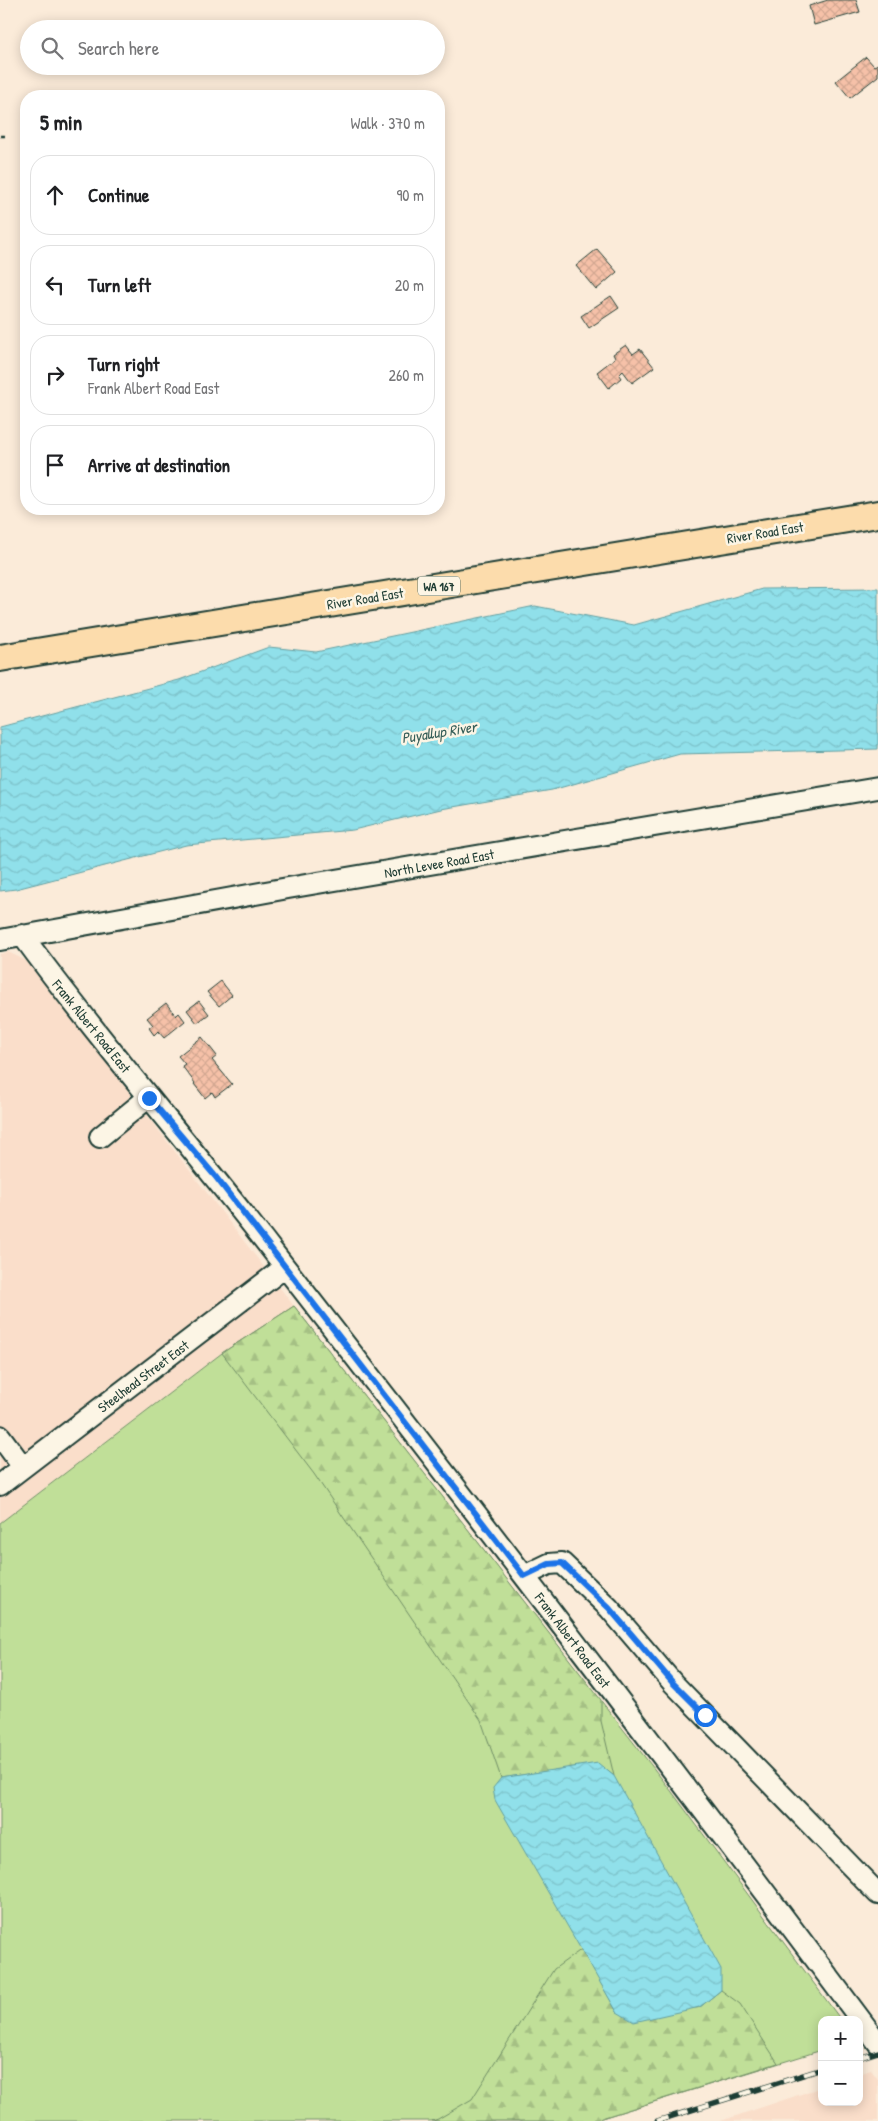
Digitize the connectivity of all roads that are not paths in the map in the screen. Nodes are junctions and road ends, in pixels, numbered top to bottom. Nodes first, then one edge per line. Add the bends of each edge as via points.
1 (878, 514) edge
2 (0, 658) edge
3 (878, 788) edge
4 (22, 935) junction
5 (0, 940) edge
6 (149, 1098) junction
7 (100, 1137) dead end
8 (285, 1267) junction
9 (0, 1436) edge
10 (23, 1467) junction
11 (0, 1485) edge
12 (524, 1576) junction
13 (878, 1894) edge
14 (878, 2043) edge

1 - 2 main road, River Road East / WA 167
3 - 4 street, North Levee Road East
4 - 5 street, North Levee Road East
4 - 6 street, Frank Albert Road East via 78,1011
6 - 7 street
6 - 8 street, Frank Albert Road East via 215,1176
8 - 10 street, Steelhead Street East
8 - 12 street, Frank Albert Road East
9 - 10 street
10 - 11 street, Steelhead Street East
12 - 13 street via 549,1564 562,1563 609,1608 673,1683
12 - 14 street, Frank Albert Road East

